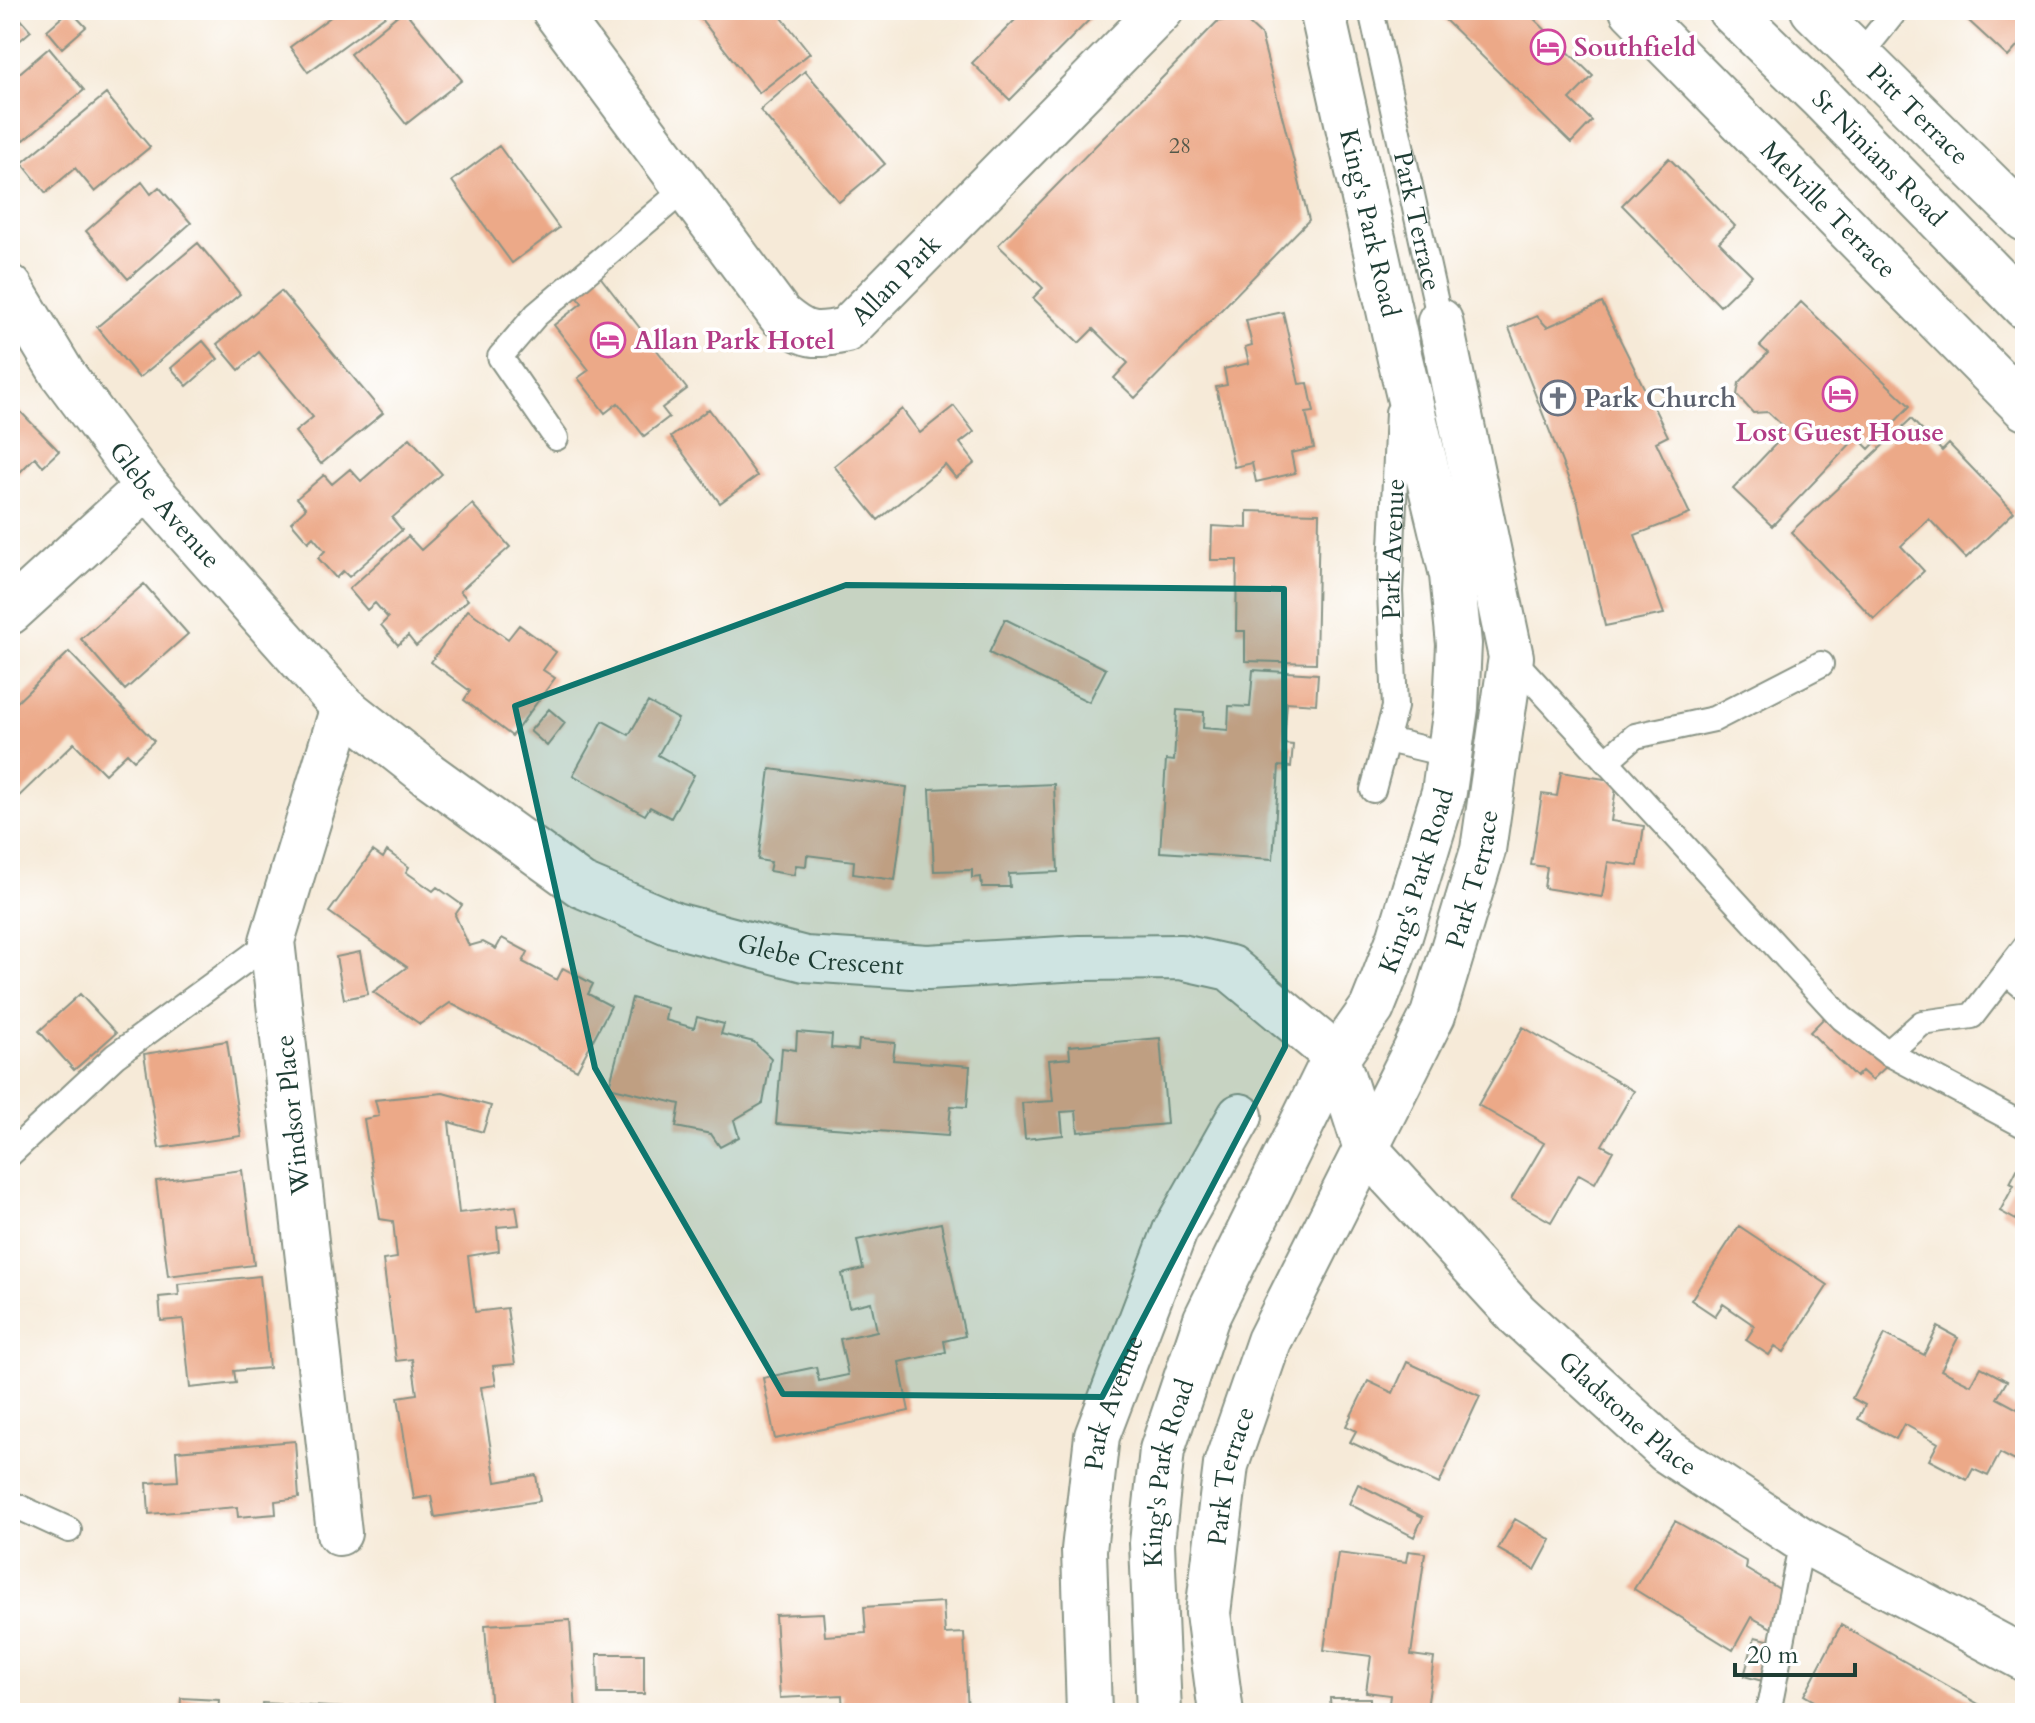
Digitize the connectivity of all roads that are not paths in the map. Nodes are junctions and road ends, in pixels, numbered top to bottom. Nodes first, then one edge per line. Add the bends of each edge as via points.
1 (554, 10) edge
2 (1161, 10) edge
3 (1322, 10) edge
4 (1371, 10) edge
5 (1632, 10) edge
6 (1730, 10) edge
7 (1813, 10) edge
8 (1896, 10) edge
9 (1860, 55) junction
10 (1820, 97) junction
11 (686, 188) junction
12 (2025, 219) edge
13 (10, 287) edge
14 (2025, 307) edge
15 (1440, 321) joint
16 (1400, 359) junction
17 (2025, 408) edge
18 (556, 438) dead end
19 (147, 487) junction
20 (10, 612) edge
21 (1511, 657) junction
22 (1821, 664) dead end
23 (343, 707) junction
24 (1387, 740) junction
25 (1450, 755) junction
26 (1606, 761) junction
27 (1373, 790) dead end
28 (272, 941) junction
29 (2025, 947) edge
30 (2006, 972) junction
31 (2025, 988) edge
32 (1888, 1053) junction
33 (1336, 1056) junction
34 (1240, 1116) dead end
35 (2025, 1126) edge
36 (1366, 1149) junction
37 (10, 1154) edge
38 (10, 1503) edge
39 (69, 1530) dead end
40 (339, 1533) dead end
41 (1802, 1540) junction
42 (2025, 1659) edge
43 (1089, 1713) edge
44 (1159, 1713) edge
45 (1221, 1713) edge
46 (1768, 1713) edge

1 - 11 street, Allan Park
2 - 11 street, Allan Park via 846,330 819,336 780,315
3 - 16 street, King's Park Road
4 - 15 lane, Park Terrace
5 - 17 street, Melville Terrace
6 - 10 street, St Ninians Road
7 - 9 street, Pitt Terrace
8 - 9 lane
9 - 10 street
9 - 12 street, Pitt Terrace
10 - 14 street, St Ninians Road
11 - 18 lane via 536,315 500,357
13 - 19 street, Glebe Avenue via 62,373
15 - 21 street, Park Terrace
16 - 24 lane, Park Avenue via 1390,592 1395,707
16 - 25 street, King's Park Road via 1452,575 1459,644
19 - 20 street
19 - 23 street, Glebe Avenue
21 - 26 lane
21 - 36 street, Park Terrace via 1478,865 1433,1015
22 - 26 lane via 1714,719 1635,736
23 - 28 street, Windsor Place
23 - 33 street, Glebe Crescent via 581,885 675,925 805,959 928,967 1181,957 1230,968
24 - 25 lane
24 - 27 lane, Park Avenue
25 - 33 street, King's Park Road via 1444,792 1400,936 1372,1008
26 - 32 lane via 1842,1018
28 - 37 lane via 115,1056
28 - 40 street, Windsor Place
29 - 30 lane
30 - 31 lane
30 - 32 lane via 1972,1016 1922,1023
32 - 35 lane
33 - 36 street, Gladstone Place
33 - 44 street, King's Park Road via 1206,1319 1162,1450 1152,1543
34 - 43 street, Park Avenue via 1175,1231 1097,1436 1084,1550
36 - 41 street, Gladstone Place via 1517,1314 1667,1451
36 - 45 street, Park Terrace via 1269,1341 1226,1465 1208,1613
38 - 39 lane
41 - 42 street, Gladstone Place
41 - 46 lane

